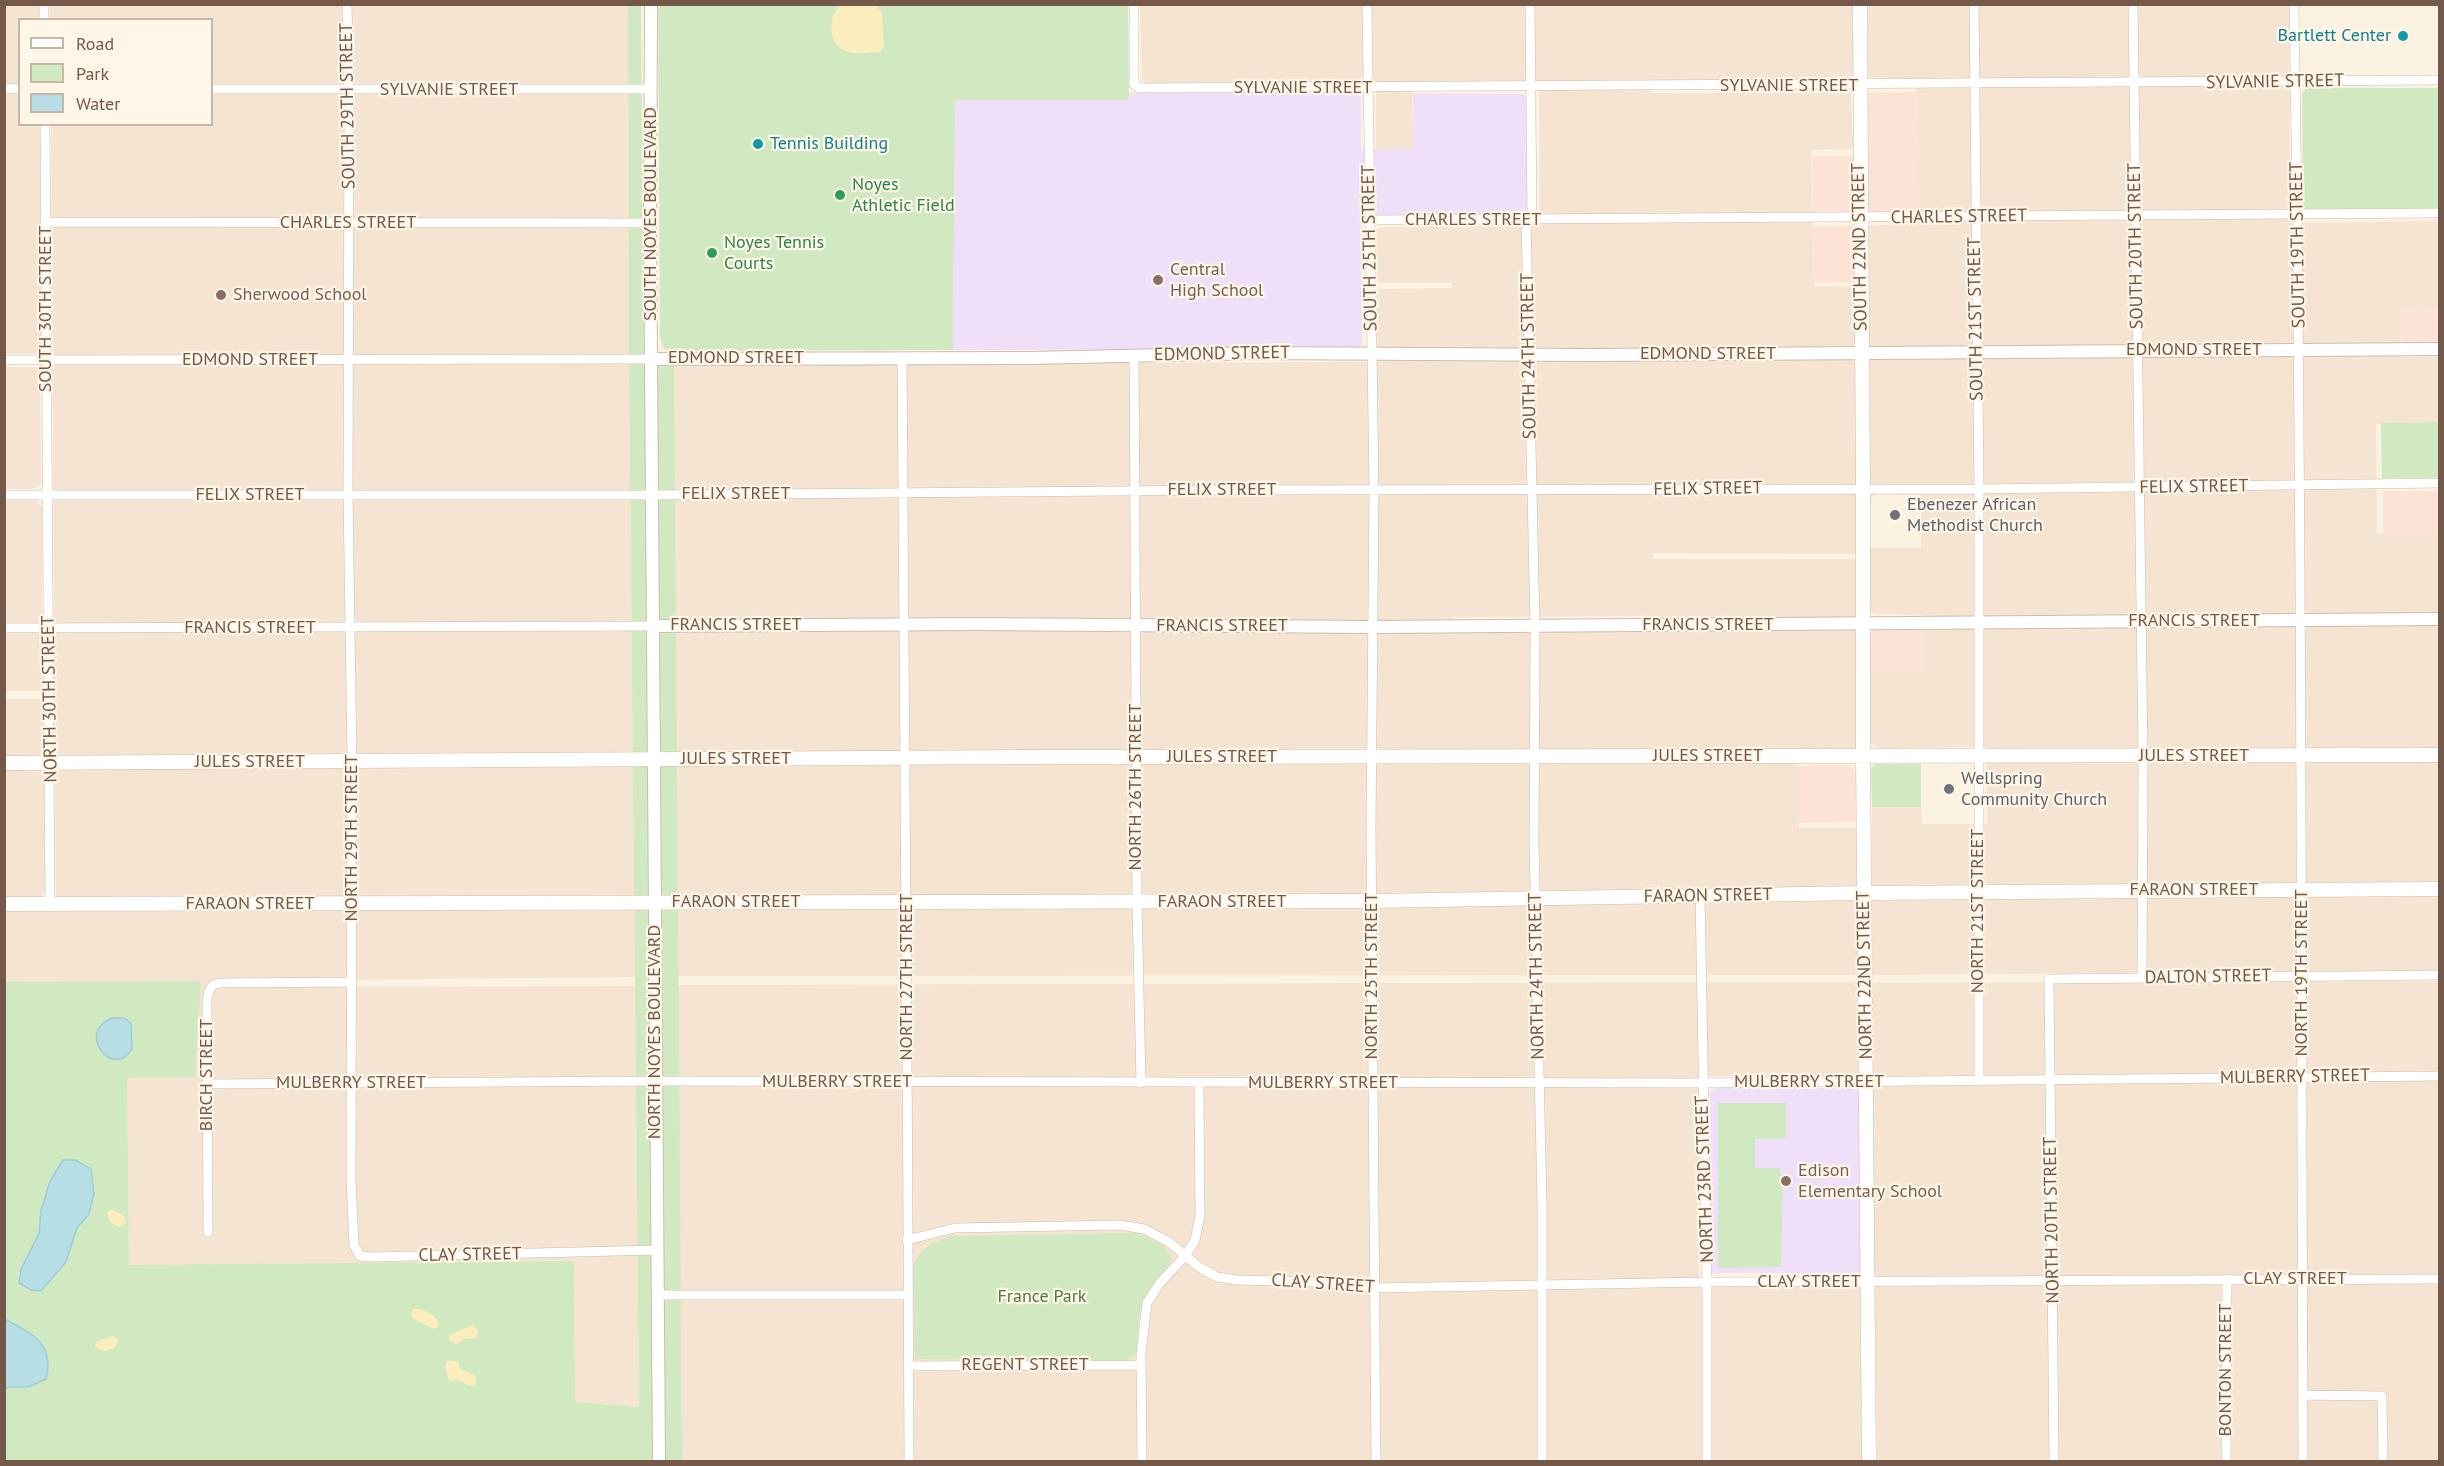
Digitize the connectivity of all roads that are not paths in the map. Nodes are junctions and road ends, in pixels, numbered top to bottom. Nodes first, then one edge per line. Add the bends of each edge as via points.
1 (347, 4) edge
2 (651, 4) edge
3 (1134, 4) edge
4 (1367, 4) edge
5 (1530, 4) edge
6 (1860, 4) edge
7 (1974, 4) edge
8 (2133, 4) edge
9 (2294, 4) edge
10 (2439, 80) edge
11 (2295, 81) junction
12 (2134, 83) junction
13 (1974, 84) junction
14 (1531, 86) junction
15 (1860, 86) junction
16 (1368, 87) junction
17 (213, 89) edge
18 (651, 89) junction
19 (349, 90) junction
20 (45, 126) edge
21 (2439, 213) edge
22 (2297, 214) junction
23 (2136, 215) junction
24 (1974, 217) junction
25 (1860, 218) junction
26 (1370, 220) junction
27 (1529, 220) junction
28 (46, 222) junction
29 (348, 223) junction
30 (650, 223) junction
31 (2299, 349) junction
32 (2439, 349) edge
33 (2138, 351) junction
34 (1977, 352) junction
35 (1861, 353) junction
36 (1372, 354) junction
37 (1530, 354) junction
38 (1134, 356) junction
39 (902, 358) junction
40 (348, 359) junction
41 (652, 359) junction
42 (4, 360) edge
43 (46, 360) junction
44 (2439, 483) edge
45 (2300, 485) junction
46 (2139, 488) junction
47 (1863, 489) junction
48 (1979, 489) junction
49 (1134, 491) junction
50 (1374, 491) junction
51 (1533, 491) junction
52 (903, 493) junction
53 (47, 494) junction
54 (4, 495) edge
55 (348, 495) junction
56 (652, 495) junction
57 (2439, 619) edge
58 (2300, 620) junction
59 (2140, 621) junction
60 (1978, 623) junction
61 (1863, 624) junction
62 (904, 625) junction
63 (1135, 625) junction
64 (653, 626) junction
65 (1373, 627) junction
66 (1535, 627) junction
67 (4, 628) edge
68 (350, 628) junction
69 (50, 629) junction
70 (1978, 754) junction
71 (1863, 755) junction
72 (2439, 755) edge
73 (2143, 756) junction
74 (2301, 756) junction
75 (1136, 757) junction
76 (1371, 757) junction
77 (906, 758) junction
78 (1535, 758) junction
79 (654, 759) junction
80 (352, 761) junction
81 (4, 763) edge
82 (50, 763) junction
83 (2439, 889) edge
84 (2302, 890) junction
85 (1978, 891) junction
86 (2142, 891) junction
87 (1864, 893) junction
88 (1700, 896) junction
89 (1535, 900) junction
90 (1372, 901) junction
91 (655, 902) junction
92 (908, 902) junction
93 (1137, 902) junction
94 (4, 904) edge
95 (50, 904) junction
96 (352, 904) junction
97 (2439, 975) edge
98 (2302, 976) junction
99 (2142, 978) junction
100 (2049, 979) joint
101 (352, 982) junction
102 (2439, 1076) edge
103 (2301, 1077) junction
104 (2050, 1080) junction
105 (656, 1081) junction
106 (1978, 1081) junction
107 (1373, 1082) junction
108 (1866, 1082) junction
109 (907, 1083) junction
110 (1141, 1083) junction
111 (1199, 1083) junction
112 (1539, 1083) junction
113 (1702, 1083) junction
114 (206, 1084) junction
115 (351, 1084) junction
116 (351, 1180) joint
117 (208, 1232) dead end
118 (907, 1240) junction
119 (657, 1250) junction
120 (1185, 1256) junction
121 (2227, 1279) junction
122 (2302, 1279) junction
123 (2439, 1279) edge
124 (2052, 1280) junction
125 (1866, 1281) junction
126 (1707, 1282) junction
127 (1541, 1285) junction
128 (1375, 1288) junction
129 (658, 1294) junction
130 (908, 1295) junction
131 (1141, 1365) junction
132 (908, 1366) junction
133 (2302, 1395) junction
134 (659, 1461) edge
135 (909, 1461) edge
136 (1142, 1461) edge
137 (1376, 1461) edge
138 (1542, 1461) edge
139 (1707, 1461) edge
140 (1869, 1461) edge
141 (2054, 1461) edge
142 (2226, 1461) edge
143 (2303, 1461) edge
144 (2383, 1461) edge

1 - 19 street, SOUTH 29TH STREET
2 - 18 street, SOUTH NOYES BOULEVARD
3 - 16 street, SYLVANIE STREET via 1134,84 1139,88
4 - 16 street, SOUTH 25TH STREET
5 - 14 street, SOUTH 24TH STREET
6 - 15 main road, SOUTH 22ND STREET
7 - 13 street, SOUTH 21ST STREET
8 - 12 street, SOUTH 20TH STREET
9 - 11 street, SOUTH 19TH STREET
10 - 11 street, SYLVANIE STREET
11 - 12 street, SYLVANIE STREET
11 - 22 street, SOUTH 19TH STREET
12 - 13 street, SYLVANIE STREET
12 - 23 street, SOUTH 20TH STREET
13 - 15 street, SYLVANIE STREET
13 - 24 street, SOUTH 21ST STREET
14 - 15 street, SYLVANIE STREET
14 - 16 street, SYLVANIE STREET
14 - 27 street, SOUTH 24TH STREET
15 - 25 main road, SOUTH 22ND STREET
16 - 26 street, SOUTH 25TH STREET
17 - 19 street, SYLVANIE STREET
18 - 19 street, SYLVANIE STREET
18 - 30 street, SOUTH NOYES BOULEVARD
19 - 29 street, SOUTH 29TH STREET
20 - 28 street, SOUTH 30TH STREET
21 - 22 street, CHARLES STREET
22 - 23 street, CHARLES STREET
22 - 31 street, SOUTH 19TH STREET
23 - 24 street, CHARLES STREET
23 - 33 street, SOUTH 20TH STREET
24 - 25 street, CHARLES STREET
24 - 34 street, SOUTH 21ST STREET
25 - 27 street, CHARLES STREET
25 - 35 main road, SOUTH 22ND STREET
26 - 27 street, CHARLES STREET
26 - 36 street, SOUTH 25TH STREET
27 - 37 street, SOUTH 24TH STREET
28 - 29 street, CHARLES STREET
28 - 43 street, SOUTH 30TH STREET
29 - 30 street, CHARLES STREET
29 - 40 street, SOUTH 29TH STREET
30 - 41 street, SOUTH NOYES BOULEVARD
31 - 32 street, EDMOND STREET
31 - 33 street, EDMOND STREET
31 - 45 street, SOUTH 19TH STREET
33 - 34 street, EDMOND STREET
33 - 46 street, SOUTH 20TH STREET
34 - 35 street, EDMOND STREET
34 - 48 street, SOUTH 21ST STREET
35 - 37 street, EDMOND STREET
35 - 47 main road, SOUTH 22ND STREET
36 - 37 street, EDMOND STREET
36 - 38 street, EDMOND STREET
36 - 50 street, SOUTH 25TH STREET
37 - 51 street, SOUTH 24TH STREET
38 - 39 street, EDMOND STREET
38 - 49 street, NORTH 26TH STREET
39 - 41 street, EDMOND STREET
39 - 52 street, NORTH 27TH STREET
40 - 41 street, EDMOND STREET
40 - 43 street, EDMOND STREET
40 - 55 street, SOUTH 29TH STREET
41 - 56 street, SOUTH NOYES BOULEVARD
42 - 43 street, EDMOND STREET
43 - 53 street, SOUTH 30TH STREET
44 - 45 street, FELIX STREET
45 - 46 street, FELIX STREET
45 - 58 street, NORTH 19TH STREET
46 - 48 street, FELIX STREET
46 - 59 street
47 - 48 street, FELIX STREET
47 - 51 street, FELIX STREET
47 - 61 main road, NORTH 22ND STREET
48 - 60 street, NORTH 21ST STREET
49 - 50 street, FELIX STREET
49 - 52 street, FELIX STREET
49 - 63 street, NORTH 26TH STREET
50 - 51 street, FELIX STREET
50 - 65 street, NORTH 25TH STREET
51 - 66 street, NORTH 24TH STREET
52 - 56 street, FELIX STREET
52 - 62 street, NORTH 27TH STREET
53 - 54 street, FELIX STREET
53 - 55 street, FELIX STREET
53 - 69 street, NORTH 30TH STREET
55 - 56 street, FELIX STREET
55 - 68 street, NORTH 29TH STREET
56 - 64 street, NORTH NOYES BOULEVARD
57 - 58 street, FRANCIS STREET
58 - 59 street, FRANCIS STREET
58 - 74 street, NORTH 19TH STREET
59 - 60 street, FRANCIS STREET
59 - 73 street
60 - 61 street, FRANCIS STREET
60 - 70 street, NORTH 21ST STREET
61 - 66 street, FRANCIS STREET
61 - 71 main road, NORTH 22ND STREET
62 - 63 street, FRANCIS STREET
62 - 64 street, FRANCIS STREET
62 - 77 street, NORTH 27TH STREET
63 - 65 street, FRANCIS STREET
63 - 75 street, NORTH 26TH STREET
64 - 68 street, FRANCIS STREET
64 - 79 street, NORTH NOYES BOULEVARD
65 - 66 street, FRANCIS STREET
65 - 76 street, NORTH 25TH STREET
66 - 78 street, NORTH 24TH STREET
67 - 69 street, FRANCIS STREET
68 - 69 street, FRANCIS STREET
68 - 80 street, NORTH 29TH STREET
69 - 82 street, NORTH 30TH STREET
70 - 71 main road, JULES STREET
70 - 73 main road, JULES STREET
70 - 85 street, NORTH 21ST STREET
71 - 78 main road, JULES STREET
71 - 87 main road, NORTH 22ND STREET
72 - 74 main road, JULES STREET
73 - 74 main road, JULES STREET
73 - 86 street
74 - 84 street, NORTH 19TH STREET
75 - 76 main road, JULES STREET
75 - 77 main road, JULES STREET
75 - 93 street, NORTH 26TH STREET
76 - 78 main road, JULES STREET
76 - 90 street, NORTH 25TH STREET
77 - 79 main road, JULES STREET
77 - 92 street, NORTH 27TH STREET
78 - 89 street, NORTH 24TH STREET
79 - 80 main road, JULES STREET
79 - 91 street, NORTH NOYES BOULEVARD
80 - 82 main road, JULES STREET
80 - 96 street, NORTH 29TH STREET
81 - 82 main road, JULES STREET
82 - 95 street, NORTH 30TH STREET
83 - 84 main road, FARAON STREET
84 - 86 main road, FARAON STREET
84 - 98 street, NORTH 19TH STREET
85 - 86 main road, FARAON STREET
85 - 87 main road, FARAON STREET
85 - 106 street, NORTH 21ST STREET
86 - 99 street
87 - 88 main road, FARAON STREET
87 - 108 main road, NORTH 22ND STREET
88 - 89 main road, FARAON STREET
88 - 113 street, NORTH 23RD STREET
89 - 90 main road, FARAON STREET
89 - 112 street, NORTH 24TH STREET
90 - 93 main road, FARAON STREET
90 - 107 street, NORTH 25TH STREET
91 - 92 main road, FARAON STREET
91 - 96 main road, FARAON STREET
91 - 105 street, NORTH NOYES BOULEVARD
92 - 93 main road, FARAON STREET
92 - 109 street, NORTH 27TH STREET
93 - 110 street, NORTH 26TH STREET
94 - 95 main road, FARAON STREET
95 - 96 main road, FARAON STREET
96 - 101 street, NORTH 29TH STREET
97 - 98 street, DALTON STREET
98 - 99 street, DALTON STREET
98 - 103 street, NORTH 19TH STREET
99 - 100 street, DALTON STREET
100 - 104 street, NORTH 20TH STREET
101 - 114 street, BIRCH STREET via 213,985 209,991 206,1031
101 - 115 street, NORTH 29TH STREET
102 - 103 street, MULBERRY STREET
103 - 104 street, MULBERRY STREET
103 - 122 street, NORTH 19TH STREET
104 - 106 street, MULBERRY STREET
104 - 124 street, NORTH 20TH STREET
105 - 109 street, MULBERRY STREET
105 - 115 street, MULBERRY STREET
105 - 119 street, NORTH NOYES BOULEVARD
106 - 108 street, MULBERRY STREET
107 - 111 street, MULBERRY STREET
107 - 112 street, MULBERRY STREET
107 - 128 street, NORTH 25TH STREET
108 - 113 street, MULBERRY STREET
108 - 125 main road, NORTH 22ND STREET
109 - 110 street, MULBERRY STREET
109 - 118 street, NORTH 27TH STREET
110 - 111 street, MULBERRY STREET
111 - 120 street via 1200,1216 1195,1240
112 - 113 street, MULBERRY STREET
112 - 127 street, NORTH 24TH STREET
113 - 126 street, NORTH 23RD STREET
114 - 115 street, MULBERRY STREET
114 - 117 street, BIRCH STREET
115 - 116 street, NORTH 29TH STREET
116 - 119 street, CLAY STREET via 354,1245 360,1256
118 - 120 street via 955,1228 1120,1225 1144,1228
118 - 130 street, NORTH 27TH STREET
119 - 129 street, NORTH NOYES BOULEVARD
120 - 128 street, CLAY STREET via 1217,1277
120 - 131 street via 1147,1303
121 - 122 street, CLAY STREET
121 - 124 street, CLAY STREET
121 - 142 street, BONTON STREET
122 - 123 street, CLAY STREET
122 - 133 street, NORTH 19TH STREET
124 - 125 street, CLAY STREET
124 - 141 street, NORTH 20TH STREET
125 - 126 street, CLAY STREET
125 - 140 main road, NORTH 22ND STREET
126 - 127 street, CLAY STREET
126 - 139 street, NORTH 23RD STREET
127 - 128 street, CLAY STREET
127 - 138 street, NORTH 24TH STREET
128 - 137 street, NORTH 25TH STREET
129 - 130 street
129 - 134 street, NORTH NOYES BOULEVARD
130 - 132 street, NORTH 27TH STREET
131 - 132 street, REGENT STREET
131 - 136 street
132 - 135 street, NORTH 27TH STREET
133 - 143 street, NORTH 19TH STREET
133 - 144 street via 2382,1395

